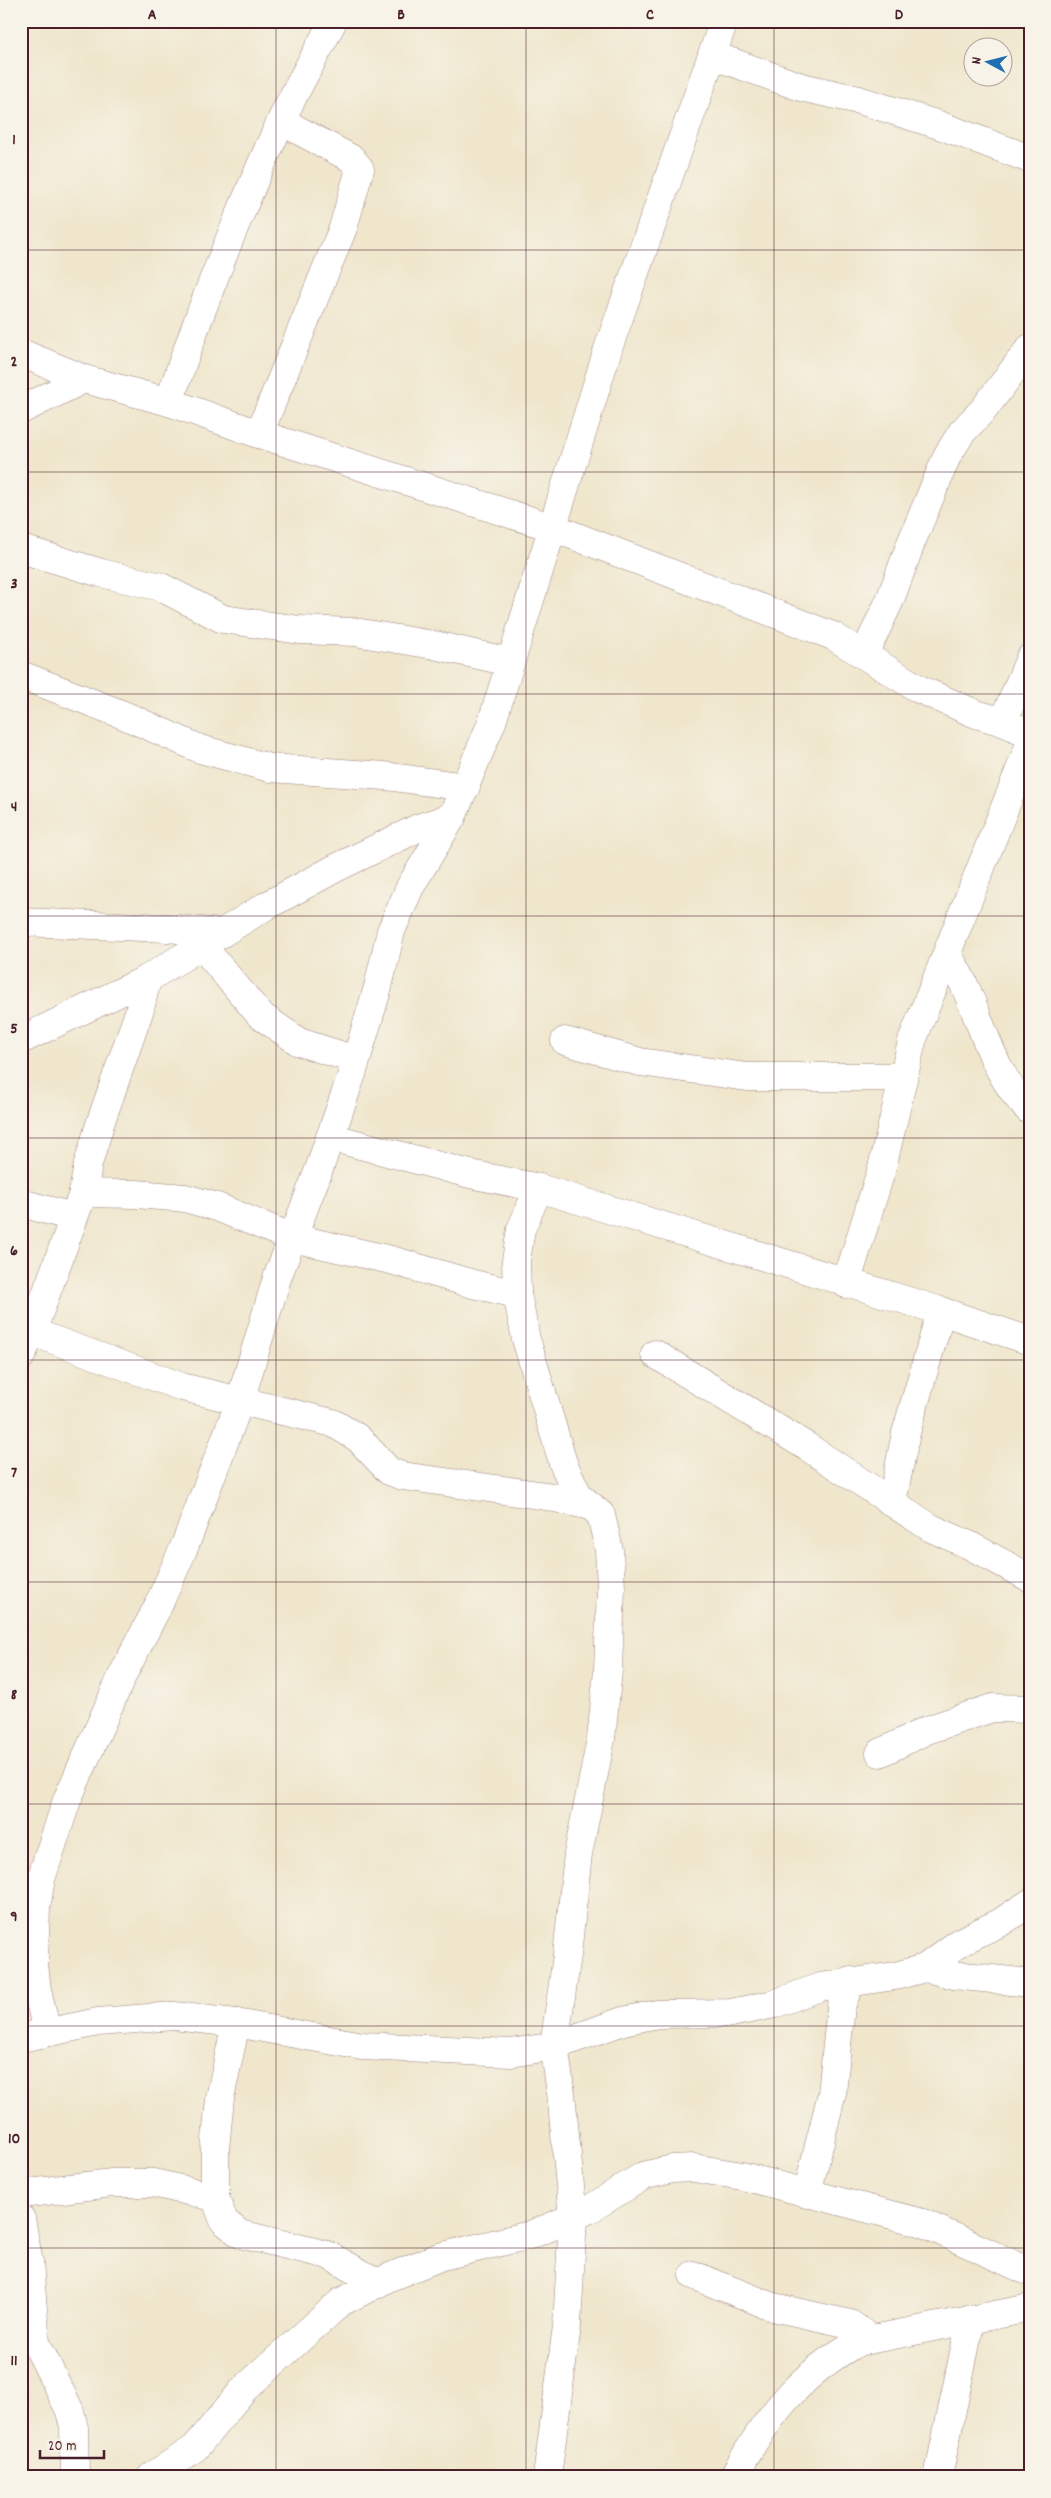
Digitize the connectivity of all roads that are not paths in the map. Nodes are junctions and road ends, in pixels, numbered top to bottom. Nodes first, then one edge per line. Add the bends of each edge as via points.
1 (333, 21) edge
2 (724, 21) edge
3 (712, 55) junction
4 (281, 121) junction
5 (1030, 159) edge
6 (1030, 348) edge
7 (21, 353) edge
8 (84, 379) junction
9 (170, 402) junction
10 (21, 410) edge
11 (259, 434) junction
12 (554, 528) junction
13 (21, 549) edge
14 (864, 655) junction
15 (1030, 658) edge
16 (510, 662) junction
17 (21, 675) edge
18 (1003, 722) junction
19 (1030, 734) edge
20 (1030, 744) edge
21 (466, 787) junction
22 (452, 817) junction
23 (21, 922) edge
24 (212, 939) junction
25 (948, 955) junction
26 (147, 979) junction
27 (21, 1040) edge
28 (565, 1041) dead end
29 (356, 1060) junction
30 (902, 1077) junction
31 (1030, 1111) edge
32 (330, 1137) junction
33 (539, 1188) junction
34 (21, 1203) edge
35 (78, 1205) junction
36 (293, 1238) junction
37 (846, 1284) junction
38 (517, 1294) junction
39 (941, 1311) junction
40 (1030, 1341) edge
41 (27, 1344) edge
42 (655, 1354) dead end
43 (240, 1402) junction
44 (892, 1502) junction
45 (592, 1506) junction
46 (1030, 1578) edge
47 (1030, 1709) edge
48 (880, 1753) dead end
49 (31, 1876) edge
50 (1030, 1903) edge
51 (925, 1968) junction
52 (851, 1980) junction
53 (1030, 1983) edge
54 (236, 2023) junction
55 (47, 2030) junction
56 (21, 2038) edge
57 (554, 2046) junction
58 (21, 2194) edge
59 (807, 2194) junction
60 (215, 2197) junction
61 (573, 2217) junction
62 (21, 2219) edge
63 (1030, 2272) edge
64 (693, 2275) dead end
65 (378, 2283) junction
66 (1030, 2308) edge
67 (971, 2319) junction
68 (871, 2339) junction
69 (28, 2342) edge
70 (188, 2466) edge
71 (75, 2477) edge
72 (152, 2477) edge
73 (547, 2477) edge
74 (733, 2477) edge
75 (938, 2477) edge

1 - 4 street
2 - 3 street
3 - 5 street via 800,87 860,100
3 - 12 street via 609,346
4 - 9 street via 232,230
4 - 11 street via 352,159 360,169 344,228
6 - 14 street via 984,409 962,432 947,456 890,600
7 - 8 street
8 - 9 street
8 - 10 street
9 - 11 street
11 - 12 street
12 - 14 street via 833,636
12 - 16 street
13 - 16 street via 161,587 223,619 300,630 355,632 468,651
14 - 18 street via 919,689
15 - 18 street
16 - 21 street via 492,722
17 - 21 street via 200,749 270,768 385,776
18 - 19 street
20 - 25 street
21 - 22 street
22 - 24 street via 418,828 336,868
22 - 29 street via 410,887 391,931
23 - 24 street via 167,928
24 - 26 street
24 - 29 street via 260,1015 299,1042
25 - 30 street via 933,984
25 - 31 street via 966,989 999,1070
26 - 27 street
26 - 35 street via 140,1009 100,1124
28 - 30 street via 640,1062 748,1077
29 - 32 street
30 - 37 street via 882,1168
32 - 33 street via 470,1174
32 - 36 street
33 - 37 street
33 - 38 street via 521,1229 516,1261
34 - 35 street
35 - 36 street via 136,1194 184,1198 217,1207
35 - 41 street
36 - 38 street
36 - 43 street via 260,1330
37 - 39 street
38 - 45 street via 531,1357 563,1463 578,1495
39 - 40 street
39 - 44 street via 906,1433
41 - 43 street
42 - 44 street
43 - 45 street via 333,1423 358,1438 389,1471 402,1476 546,1496
43 - 49 street via 185,1545 158,1606 122,1674
44 - 46 street via 931,1528
45 - 57 street via 602,1515 609,1550 608,1670 601,1739 578,1854 568,1956
47 - 48 street via 992,1708 927,1730
49 - 55 street via 36,1908 34,1964
50 - 51 street via 960,1942
51 - 52 street via 895,1976
51 - 53 street via 954,1975
52 - 57 street via 820,1987 774,2004 730,2013 658,2014 622,2021
52 - 59 street via 841,2006 832,2093
54 - 55 street via 174,2016
54 - 57 street via 321,2040 404,2050 511,2053
54 - 60 street via 220,2098
55 - 56 street
57 - 61 street
58 - 60 street via 112,2183 144,2183
59 - 61 street via 742,2176 694,2168 672,2169 643,2176
59 - 63 street via 923,2224
60 - 65 street via 224,2221 240,2234 328,2255
61 - 65 street via 530,2235 439,2257
61 - 73 street via 567,2326
62 - 69 street via 29,2263
64 - 68 street via 773,2307 850,2324
65 - 70 street via 341,2302 244,2389 195,2448
66 - 67 street
67 - 68 street
67 - 75 street
68 - 74 street via 858,2342 812,2371 779,2406 748,2449
69 - 71 street via 70,2411 74,2428
70 - 72 street

